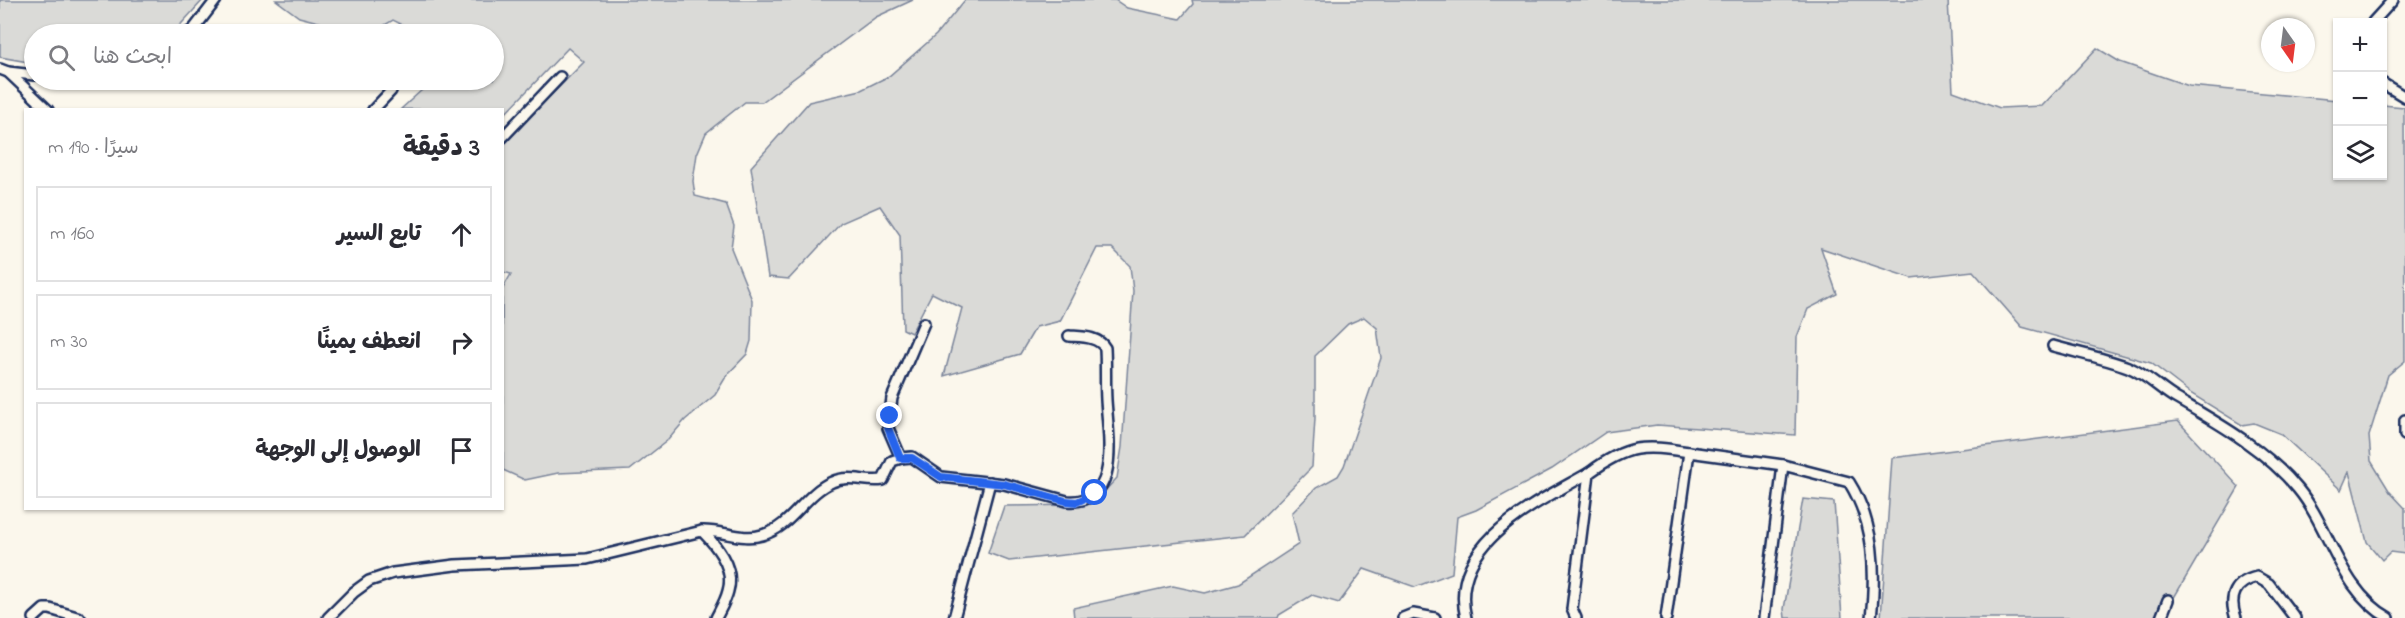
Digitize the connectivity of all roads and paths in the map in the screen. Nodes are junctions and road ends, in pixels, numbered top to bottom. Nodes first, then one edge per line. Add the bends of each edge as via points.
1 (216, 0) edge
2 (2393, 0) edge
3 (2377, 18) edge
4 (198, 24) edge
5 (4, 70) edge
6 (24, 73) edge
7 (560, 77) dead end
8 (2387, 86) edge
9 (24, 88) edge
10 (26, 90) edge
11 (391, 91) dead end
12 (2405, 97) edge
13 (46, 108) edge
14 (375, 108) edge
15 (504, 136) edge
16 (924, 323) dead end
17 (1069, 336) dead end
18 (2053, 346) dead end
19 (2405, 420) edge
20 (2405, 435) edge
21 (1689, 452) junction
22 (900, 458) junction
23 (1783, 465) junction
24 (1589, 473) junction
25 (990, 482) junction
26 (702, 531) junction
27 (2168, 600) dead end
28 (34, 618) edge
29 (80, 618) edge
30 (328, 618) edge
31 (716, 618) edge
32 (954, 618) edge
33 (1403, 618) edge
34 (1435, 618) edge
35 (1466, 618) edge
36 (1576, 618) edge
37 (1666, 618) edge
38 (1764, 618) edge
39 (1871, 618) edge
40 (2161, 618) edge
41 (2236, 618) edge
42 (2295, 618) edge
43 (2389, 618) edge

1 - 4 street
2 - 3 street
5 - 6 street
5 - 9 street
7 - 15 street
8 - 12 street
10 - 13 street
11 - 14 street
16 - 22 street via 892,398 888,428
17 - 25 street via 1091,338 1105,348 1109,454 1104,483 1077,502
18 - 43 street via 2130,367 2252,446 2297,488 2345,573 2375,608
19 - 20 street
21 - 23 street
21 - 24 street via 1634,448 1609,458
21 - 37 street
22 - 25 street via 912,458 941,477
22 - 26 street via 892,461 883,480 856,477 833,481 765,534 746,537
23 - 38 street
23 - 39 street via 1849,482 1861,501 1872,543
24 - 35 street via 1516,515 1484,545 1464,582
24 - 36 street via 1572,609
25 - 32 street
26 - 30 street via 603,557 455,565 393,573 354,591
26 - 31 street via 724,560 729,574 728,592
27 - 40 street
28 - 29 street via 50,609
33 - 34 street via 1413,614
41 - 42 street via 2232,602 2235,589 2257,577 2269,584

